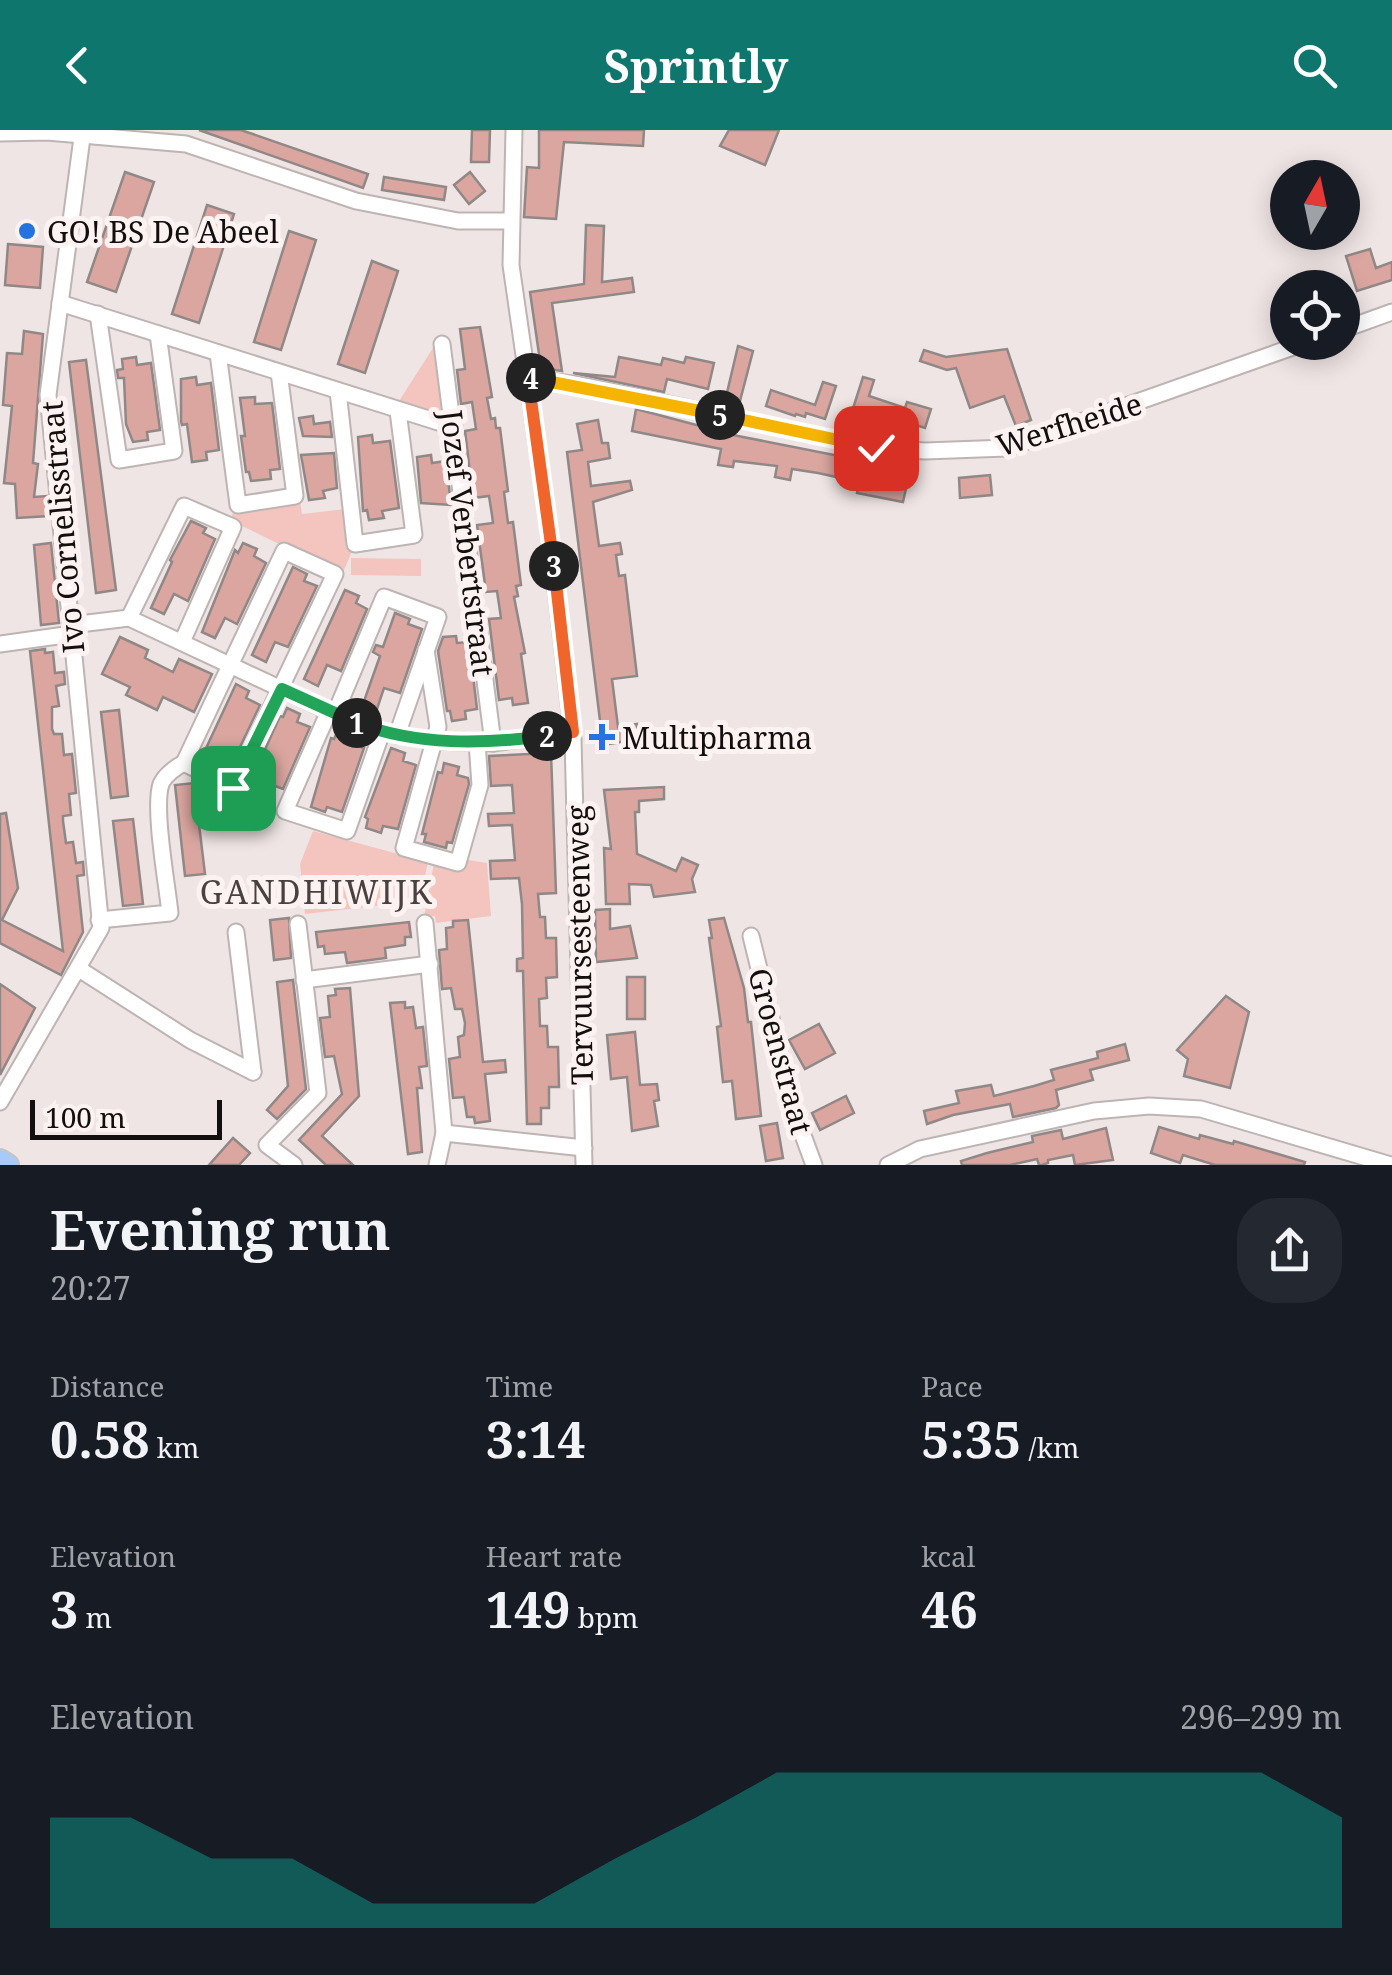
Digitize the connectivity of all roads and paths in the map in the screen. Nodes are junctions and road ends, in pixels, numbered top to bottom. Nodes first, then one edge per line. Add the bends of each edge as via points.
1 (514, 130) edge
2 (82, 133) edge
3 (0, 134) edge
4 (510, 222) junction
5 (60, 303) junction
6 (1392, 312) edge
7 (98, 314) junction
8 (1360, 324) edge
9 (158, 334) junction
10 (442, 344) dead end
11 (218, 353) junction
12 (1270, 355) edge
13 (279, 372) junction
14 (528, 378) junction
15 (338, 391) junction
16 (398, 411) junction
17 (454, 427) junction
18 (130, 618) junction
19 (71, 630) junction
20 (182, 642) junction
21 (0, 644) edge
22 (426, 650) junction
23 (231, 665) junction
24 (282, 689) junction
25 (332, 713) junction
26 (573, 732) junction
27 (390, 734) junction
28 (435, 740) junction
29 (485, 742) junction
30 (184, 762) junction
31 (99, 920) junction
32 (425, 923) dead end
33 (298, 924) dead end
34 (236, 932) dead end
35 (750, 936) dead end
36 (430, 964) junction
37 (79, 969) junction
38 (304, 980) junction
39 (0, 1102) edge
40 (444, 1133) junction
41 (584, 1157) edge
42 (0, 1160) edge
43 (8, 1165) edge
44 (294, 1165) edge
45 (437, 1165) edge
46 (814, 1165) edge
47 (888, 1165) edge
48 (1391, 1165) edge

1 - 4 street, Tervuursesteenweg
2 - 3 street
2 - 4 street via 186,144 356,202 458,221
2 - 5 street, Ivo Cornelisstraat
4 - 14 street, Tervuursesteenweg
5 - 7 street
5 - 19 street, Ivo Cornelisstraat via 48,396
6 - 8 street
7 - 9 street
7 - 9 street via 119,460 174,451
9 - 11 street
10 - 17 street, Jozef Verbertstraat
11 - 13 street
11 - 13 street via 238,504 295,496
12 - 14 street, Werfheide via 1006,448 925,451 876,448
13 - 15 street
14 - 26 street, Tervuursesteenweg
15 - 16 street
15 - 16 street via 355,544 414,535
16 - 17 street
17 - 29 street, Jozef Verbertstraat
18 - 19 street
18 - 20 street
18 - 20 street via 184,506 233,527
19 - 21 street
19 - 31 street, Ivo Cornelisstraat
20 - 23 street
22 - 25 street, Jozef Verbertstraat via 438,617 384,597
22 - 27 street, Jozef Verbertstraat
22 - 28 street, Jozef Verbertstraat
23 - 24 street
23 - 24 street via 284,550 335,574
23 - 30 street
24 - 25 street
24 - 30 street via 233,788
25 - 27 street
25 - 27 street, Jozef Verbertstraat via 285,811 346,831
26 - 29 street
26 - 41 street, Tervuursesteenweg
27 - 28 street
28 - 29 street
28 - 29 street, Jozef Verbertstraat via 404,848 458,864
30 - 31 street via 162,782 159,804 170,913
31 - 37 street, Ivo Cornelisstraat
32 - 36 street
33 - 38 street
34 - 37 street via 253,1072
35 - 46 street, Groenstraat via 788,1091
36 - 38 street
36 - 40 street
37 - 39 street, Ivo Cornelisstraat
38 - 44 street via 318,1093 267,1145
40 - 41 street
40 - 45 street
42 - 43 main road
47 - 48 street via 920,1149 1118,1108 1201,1109

